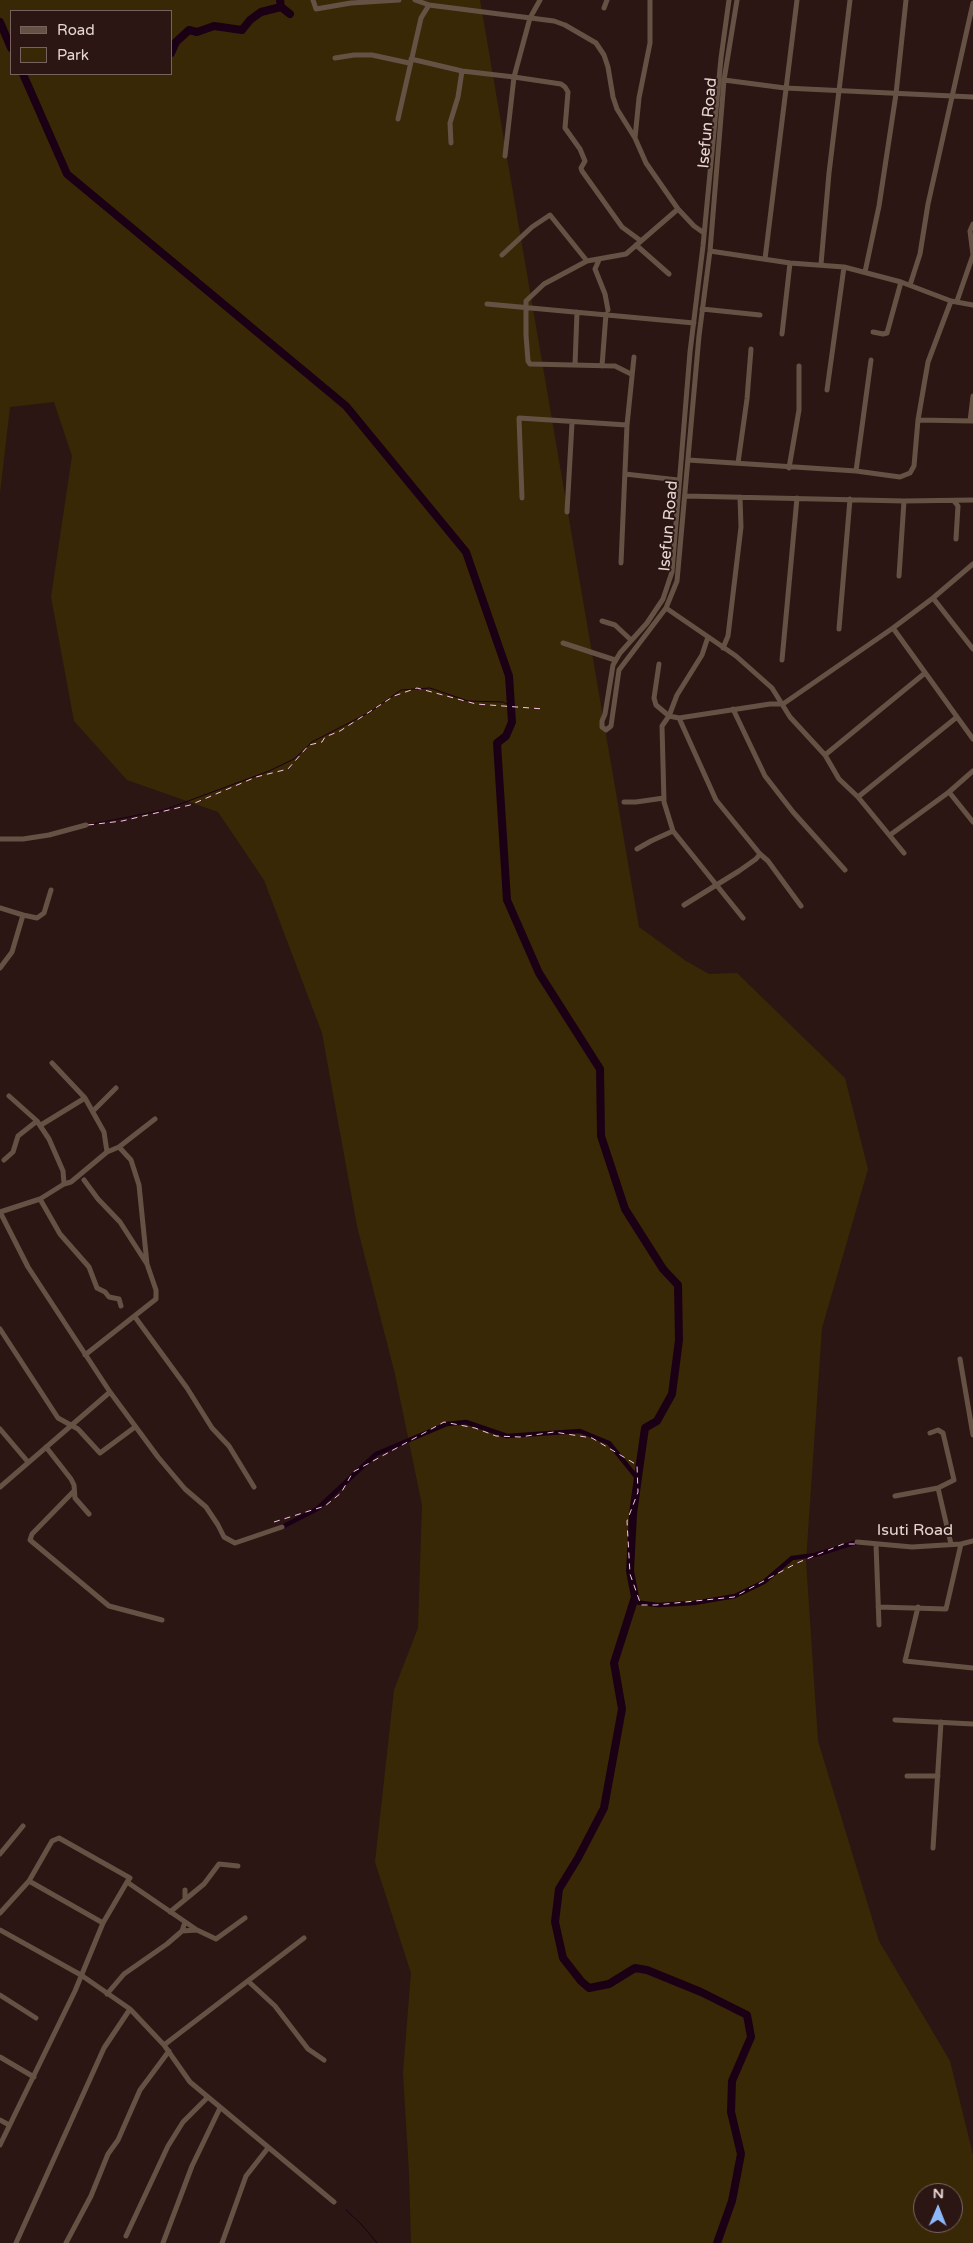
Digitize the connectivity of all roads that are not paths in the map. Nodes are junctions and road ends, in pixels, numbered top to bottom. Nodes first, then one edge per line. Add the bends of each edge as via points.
1 (313, 0) edge
2 (399, 0) edge
3 (415, 0) edge
4 (540, 0) edge
5 (607, 0) edge
6 (650, 0) edge
7 (730, 0) edge
8 (737, 0) edge
9 (797, 0) edge
10 (850, 0) edge
11 (906, 0) edge
12 (370, 1) edge
13 (973, 3) edge
14 (429, 5) junction
15 (604, 8) dead end
16 (530, 18) junction
17 (335, 58) dead end
18 (410, 61) junction
19 (462, 71) junction
20 (514, 77) junction
21 (724, 80) junction
22 (785, 88) junction
23 (839, 92) junction
24 (896, 94) junction
25 (952, 96) junction
26 (973, 97) edge
27 (398, 118) dead end
28 (635, 138) junction
29 (451, 143) dead end
30 (505, 156) dead end
31 (678, 209) junction
32 (973, 224) edge
33 (704, 233) junction
34 (641, 241) junction
35 (636, 245) junction
36 (710, 251) junction
37 (502, 255) dead end
38 (766, 259) junction
39 (598, 260) junction
40 (587, 261) junction
41 (790, 263) junction
42 (821, 264) junction
43 (844, 267) junction
44 (865, 272) junction
45 (669, 274) dead end
46 (901, 282) junction
47 (910, 285) junction
48 (954, 301) junction
49 (487, 304) dead end
50 (526, 306) junction
51 (973, 306) edge
52 (702, 309) junction
53 (577, 312) junction
54 (607, 312) junction
55 (760, 315) dead end
56 (694, 323) junction
57 (873, 332) dead end
58 (782, 334) dead end
59 (750, 349) dead end
60 (634, 357) dead end
61 (871, 360) dead end
62 (575, 365) junction
63 (602, 366) junction
64 (799, 366) dead end
65 (631, 374) junction
66 (827, 390) dead end
67 (973, 396) edge
68 (918, 420) junction
69 (972, 421) edge
70 (572, 423) junction
71 (627, 425) junction
72 (688, 460) junction
73 (738, 463) junction
74 (789, 468) junction
75 (856, 471) junction
76 (625, 474) junction
77 (678, 480) junction
78 (685, 496) junction
79 (740, 497) junction
80 (522, 498) dead end
81 (797, 498) junction
82 (850, 499) junction
83 (973, 500) edge
84 (904, 501) junction
85 (954, 502) junction
86 (567, 512) dead end
87 (674, 539) junction
88 (956, 539) dead end
89 (681, 540) junction
90 (621, 563) dead end
91 (973, 564) edge
92 (899, 576) dead end
93 (933, 598) junction
94 (666, 608) junction
95 (602, 621) dead end
96 (892, 628) junction
97 (839, 629) dead end
98 (708, 637) junction
99 (631, 640) junction
100 (563, 644) dead end
101 (723, 648) junction
102 (973, 649) edge
103 (616, 660) junction
104 (782, 660) dead end
105 (659, 664) dead end
106 (925, 673) junction
107 (783, 704) junction
108 (733, 709) junction
109 (669, 716) junction
110 (957, 717) junction
111 (679, 718) junction
112 (973, 739) edge
113 (825, 755) junction
114 (973, 771) edge
115 (950, 792) junction
116 (858, 797) junction
117 (664, 798) junction
118 (624, 802) dead end
119 (973, 822) edge
120 (86, 825) dead end
121 (674, 832) junction
122 (890, 835) junction
123 (0, 839) edge
124 (637, 849) dead end
125 (904, 852) dead end
126 (760, 854) junction
127 (845, 870) dead end
128 (715, 885) junction
129 (51, 890) dead end
130 (684, 905) dead end
131 (801, 906) dead end
132 (0, 908) edge
133 (23, 915) junction
134 (743, 918) dead end
135 (0, 968) edge
136 (52, 1063) dead end
137 (116, 1088) dead end
138 (9, 1096) dead end
139 (85, 1098) junction
140 (93, 1111) junction
141 (155, 1119) dead end
142 (39, 1123) junction
143 (120, 1147) junction
144 (107, 1152) junction
145 (4, 1160) dead end
146 (84, 1180) dead end
147 (64, 1184) junction
148 (40, 1200) junction
149 (0, 1214) edge
150 (147, 1264) junction
151 (121, 1306) dead end
152 (135, 1317) junction
153 (0, 1329) edge
154 (85, 1355) junction
155 (960, 1359) dead end
156 (110, 1392) junction
157 (72, 1426) junction
158 (135, 1427) junction
159 (0, 1429) edge
160 (930, 1433) dead end
161 (973, 1434) edge
162 (46, 1448) junction
163 (28, 1462) junction
164 (254, 1486) dead end
165 (0, 1488) edge
166 (938, 1488) junction
167 (73, 1492) junction
168 (895, 1496) dead end
169 (89, 1514) dead end
170 (282, 1527) dead end
171 (973, 1540) edge
172 (857, 1542) dead end
173 (876, 1544) junction
174 (952, 1544) junction
175 (961, 1544) junction
176 (878, 1607) junction
177 (918, 1607) junction
178 (162, 1620) dead end
179 (879, 1625) dead end
180 (973, 1668) edge
181 (895, 1720) dead end
182 (941, 1722) junction
183 (973, 1724) edge
184 (907, 1776) dead end
185 (938, 1776) junction
186 (23, 1826) dead end
187 (933, 1848) dead end
188 (0, 1854) edge
189 (238, 1866) dead end
190 (29, 1881) junction
191 (127, 1882) junction
192 (185, 1890) dead end
193 (185, 1898) junction
194 (170, 1912) junction
195 (0, 1913) edge
196 (245, 1918) dead end
197 (184, 1922) junction
198 (103, 1923) junction
199 (0, 1930) edge
200 (197, 1930) junction
201 (182, 1931) junction
202 (304, 1938) dead end
203 (80, 1974) junction
204 (248, 1981) junction
205 (108, 1994) junction
206 (0, 1995) edge
207 (130, 2010) junction
208 (36, 2018) dead end
209 (164, 2045) junction
210 (169, 2051) junction
211 (0, 2057) edge
212 (324, 2060) dead end
213 (34, 2077) junction
214 (207, 2098) junction
215 (220, 2108) junction
216 (0, 2120) edge
217 (9, 2125) junction
218 (0, 2145) edge
219 (268, 2148) junction
220 (334, 2202) dead end
221 (126, 2236) dead end
222 (16, 2243) edge
223 (66, 2243) edge
224 (163, 2243) edge
225 (222, 2243) edge

1 - 12 street via 316,8
2 - 12 street
3 - 14 street
4 - 16 street
5 - 15 street
6 - 28 street via 650,42
7 - 33 street, Isefun Road via 721,58
8 - 21 street, Isefun Road
9 - 22 street
10 - 23 street
11 - 24 street
13 - 25 street
14 - 16 street
14 - 18 street via 421,18
16 - 20 street
16 - 28 street via 565,25 600,46 615,103
17 - 18 street via 372,55
18 - 19 street
18 - 27 street
19 - 20 street
19 - 29 street via 450,123
20 - 30 street
20 - 34 street via 566,87 565,128 585,161 581,169 622,226
21 - 22 street
21 - 36 street, Isefun Road
22 - 23 street
22 - 38 street
23 - 24 street
23 - 42 street
24 - 25 street
24 - 44 street
25 - 26 street
25 - 47 street via 920,254
28 - 31 street via 646,163
31 - 33 street
31 - 34 street
32 - 48 street via 970,231 973,255
33 - 56 street, Isefun Road
34 - 35 street
35 - 39 street via 626,254
35 - 45 street
36 - 38 street
36 - 52 street, Isefun Road
37 - 40 street via 550,215
38 - 41 street
39 - 40 street
39 - 54 street via 595,269 605,294
40 - 50 street via 544,284 526,301
41 - 42 street
41 - 58 street
42 - 43 street
43 - 44 street
43 - 66 street
44 - 46 street
46 - 47 street
46 - 57 street via 887,333
47 - 48 street
48 - 51 street
48 - 68 street via 928,362
49 - 50 street
50 - 53 street
50 - 62 street via 530,364
52 - 55 street
52 - 72 street, Isefun Road
53 - 54 street
53 - 62 street
54 - 56 street
54 - 63 street
56 - 77 street, Isefun Road
59 - 73 street
60 - 65 street
61 - 75 street
62 - 63 street
63 - 65 street via 615,366
64 - 74 street via 799,410
65 - 71 street
67 - 69 street
68 - 69 street
68 - 75 street via 914,466 910,473 900,477
70 - 71 street
70 - 80 street via 519,418
70 - 86 street
71 - 76 street
72 - 73 street
72 - 78 street, Isefun Road
73 - 74 street
74 - 75 street
76 - 77 street
76 - 90 street
77 - 87 street, Isefun Road
78 - 79 street
78 - 89 street, Isefun Road
79 - 81 street
79 - 101 street via 741,528 728,636
81 - 82 street
81 - 104 street
82 - 84 street
82 - 97 street
83 - 85 street
84 - 85 street
84 - 92 street
85 - 88 street via 958,506
87 - 89 street
87 - 99 street, Isefun Road via 672,572 663,599
89 - 94 street, Isefun Road via 677,581
91 - 93 street
93 - 96 street
93 - 102 street
94 - 98 street
94 - 103 street, Isefun Road via 619,670 611,726 606,730 602,721 610,673
95 - 99 street via 615,625
96 - 106 street
96 - 107 street
98 - 101 street
98 - 109 street via 702,655 677,695
99 - 103 street, Isefun Road
100 - 103 street
101 - 107 street via 772,688
105 - 109 street via 654,698 656,705
106 - 110 street
106 - 113 street
107 - 108 street
107 - 113 street via 790,717
108 - 111 street
108 - 127 street via 765,776
109 - 111 street
109 - 117 street via 662,726
110 - 112 street
110 - 116 street
111 - 126 street via 716,800
113 - 116 street via 839,779
114 - 115 street
115 - 119 street
115 - 122 street
116 - 122 street
117 - 118 street
117 - 121 street
120 - 123 street via 48,835
121 - 124 street
121 - 128 street
122 - 125 street
126 - 128 street
126 - 131 street
128 - 130 street
128 - 134 street
129 - 133 street via 44,913 37,918
132 - 133 street
133 - 135 street via 12,952
136 - 139 street
137 - 140 street
138 - 142 street
139 - 140 street
139 - 142 street
140 - 144 street via 104,1132
141 - 143 street
142 - 145 street via 18,1136 12,1152
142 - 147 street via 63,1171
143 - 144 street
143 - 150 street via 131,1160 139,1184
144 - 147 street via 71,1182
146 - 150 street via 120,1222
147 - 148 street
148 - 149 street
148 - 151 street via 60,1234 89,1267 97,1288 109,1297 120,1299
149 - 154 street via 28,1267
150 - 152 street via 156,1299
152 - 154 street
152 - 164 street via 212,1428 229,1446
153 - 157 street via 58,1418
154 - 156 street
155 - 161 street
156 - 157 street
156 - 158 street
157 - 158 street via 101,1454
157 - 162 street
158 - 170 street via 185,1489 206,1507 228,1541 240,1542
159 - 163 street
160 - 166 street via 938,1430 943,1433 955,1478
162 - 163 street
162 - 167 street via 71,1479
163 - 165 street
166 - 168 street
166 - 174 street
167 - 169 street
167 - 178 street via 32,1534 30,1540 109,1606
171 - 175 street, Isuti Road
172 - 173 street, Isuti Road
173 - 174 street, Isuti Road via 912,1547
173 - 176 street
174 - 175 street, Isuti Road
175 - 177 street via 946,1609
176 - 177 street
176 - 179 street
177 - 180 street via 905,1661
181 - 182 street
182 - 183 street
182 - 185 street
184 - 185 street
185 - 187 street
186 - 188 street
189 - 193 street via 219,1864 204,1884
190 - 191 street via 52,1841 60,1838 115,1868 130,1878
190 - 195 street
190 - 198 street
191 - 194 street
191 - 198 street
192 - 193 street
193 - 194 street
194 - 197 street
196 - 200 street via 216,1940
197 - 200 street
197 - 201 street
198 - 203 street
199 - 203 street
200 - 201 street
201 - 205 street via 124,1974
202 - 204 street
203 - 205 street
203 - 213 street
204 - 209 street
204 - 212 street via 276,2006 308,2049
205 - 207 street
206 - 208 street
207 - 209 street
207 - 222 street via 104,2048
209 - 210 street
210 - 214 street via 190,2082
210 - 223 street via 140,2090
211 - 213 street
213 - 217 street
214 - 215 street
214 - 221 street via 183,2122 168,2146
215 - 219 street
215 - 224 street via 192,2166
216 - 217 street
217 - 218 street
219 - 220 street
219 - 225 street via 246,2176

